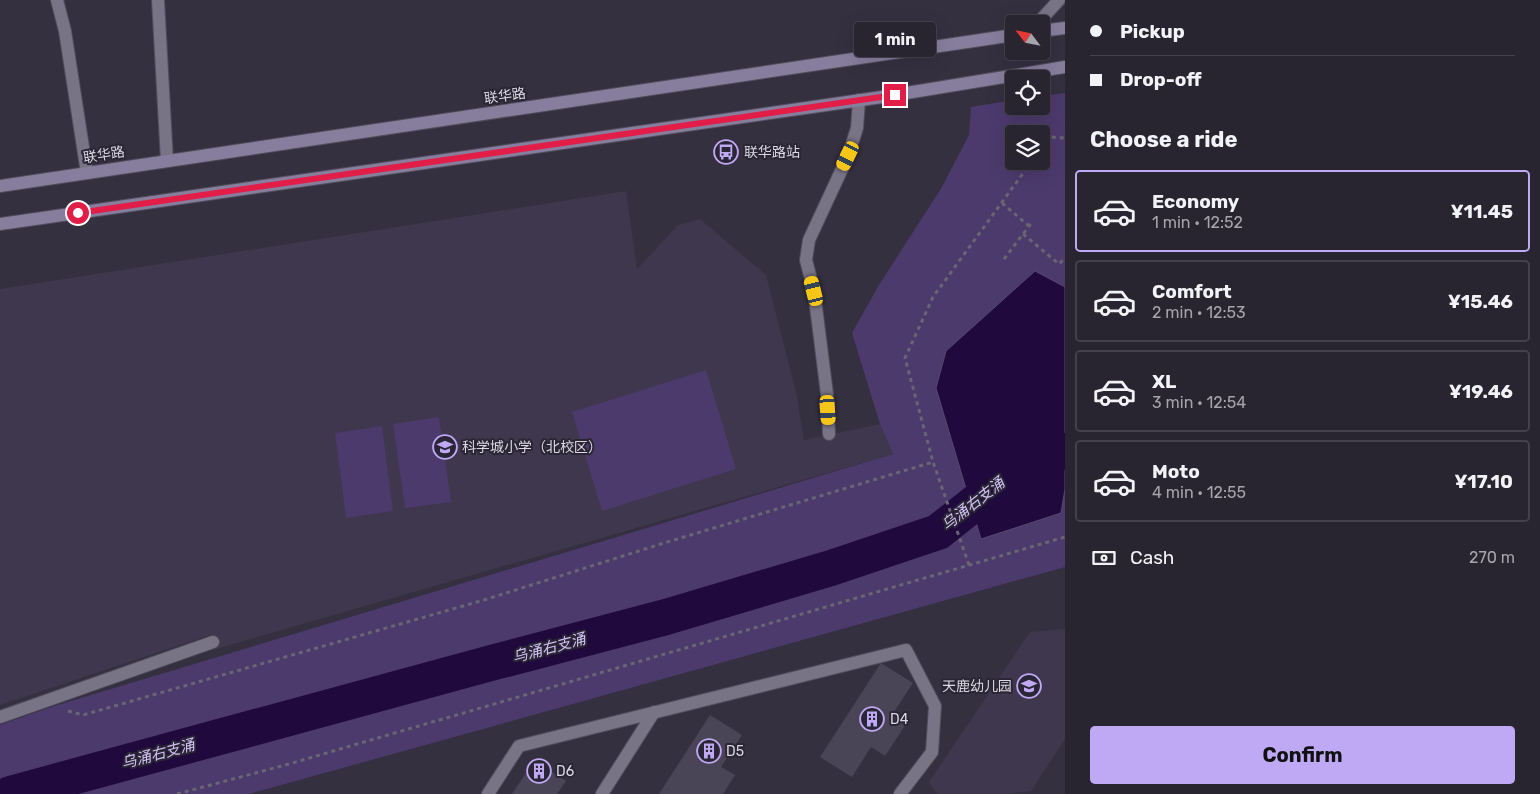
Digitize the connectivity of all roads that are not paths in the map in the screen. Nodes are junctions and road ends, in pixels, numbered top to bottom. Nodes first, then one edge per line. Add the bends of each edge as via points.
1 (58, 0) edge
2 (158, 0) edge
3 (1058, 0) edge
4 (1045, 15) edge
5 (1065, 28) edge
6 (1050, 30) edge
7 (1005, 36) edge
8 (1065, 67) edge
9 (860, 100) junction
10 (166, 161) junction
11 (87, 173) junction
12 (0, 186) edge
13 (0, 224) edge
14 (829, 434) dead end
15 (214, 642) dead end
16 (654, 712) junction
17 (0, 717) edge
18 (488, 794) edge
19 (602, 794) edge
20 (900, 794) edge

1 - 11 street
2 - 10 street
3 - 4 street
5 - 6 street
7 - 10 street, 联华路
8 - 9 street
9 - 13 street
9 - 14 street via 857,128 848,156 809,240 806,260 814,291
10 - 11 street, 联华路
11 - 12 street, 联华路
15 - 17 street
16 - 18 street via 519,746
16 - 19 street
16 - 20 street via 906,650 935,706 932,752

